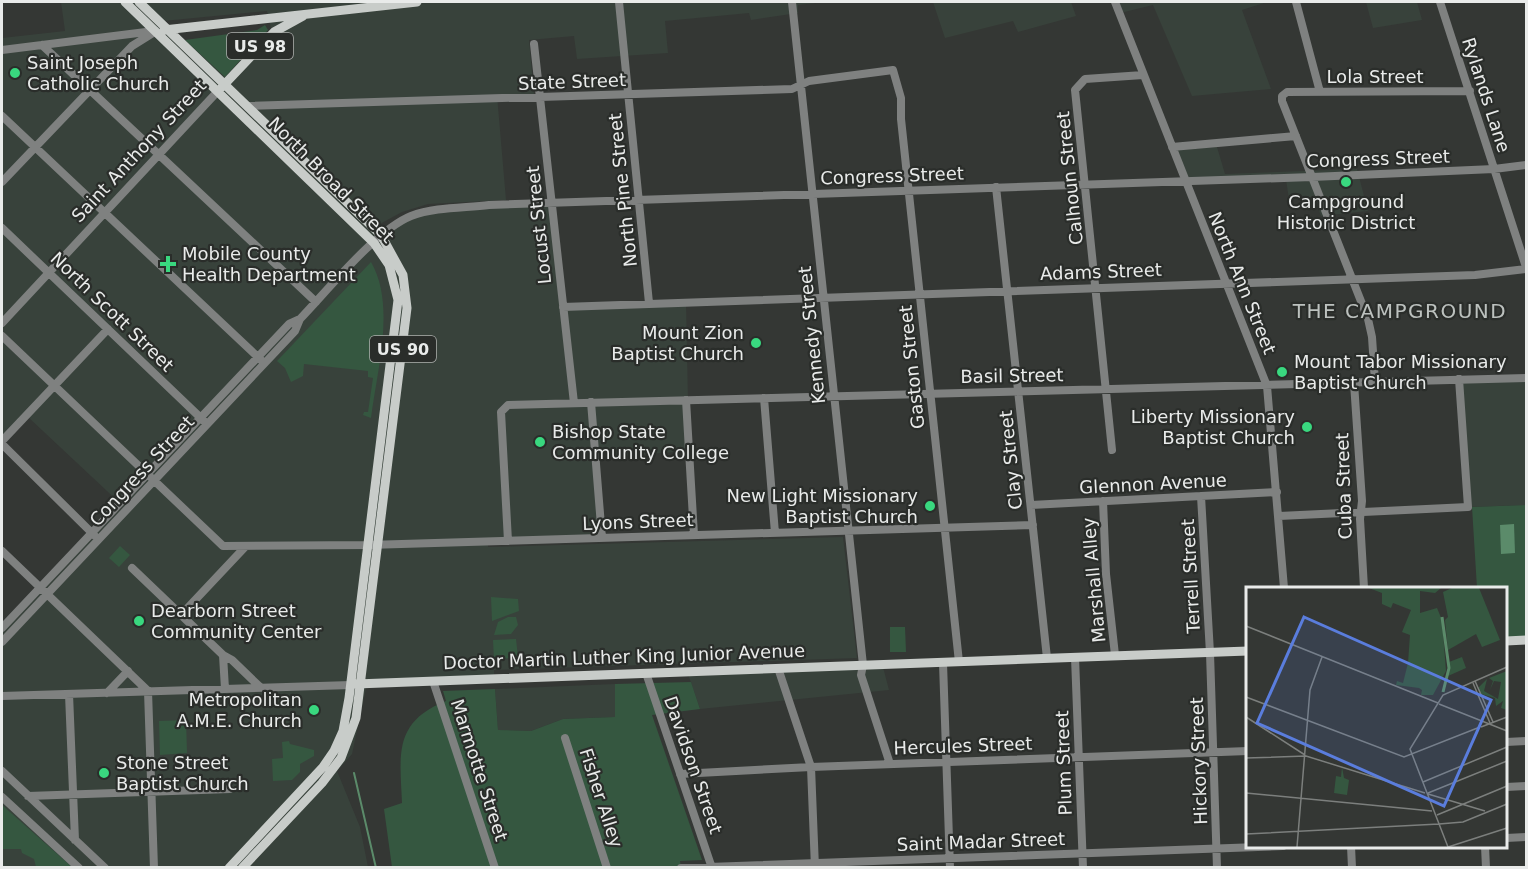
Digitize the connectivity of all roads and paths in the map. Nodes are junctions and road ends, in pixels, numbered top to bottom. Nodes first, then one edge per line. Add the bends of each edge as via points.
1 (125, 2) edge
2 (139, 2) edge
3 (417, 2) edge
4 (619, 2) edge
5 (792, 2) edge
6 (1115, 2) edge
7 (1296, 2) edge
8 (1440, 2) edge
9 (310, 13) junction
10 (168, 29) junction
11 (156, 31) junction
12 (534, 44) dead end
13 (42, 45) junction
14 (2, 50) edge
15 (893, 70) joint
16 (1143, 75) junction
17 (800, 85) junction
18 (221, 87) junction
19 (89, 90) junction
20 (1470, 91) junction
21 (1320, 92) junction
22 (629, 95) junction
23 (539, 98) junction
24 (249, 106) junction
25 (2, 116) edge
26 (1296, 136) junction
27 (34, 147) junction
28 (1172, 147) junction
29 (159, 155) junction
30 (1527, 165) edge
31 (1494, 169) junction
32 (1312, 177) junction
33 (1185, 180) junction
34 (2, 182) edge
35 (1086, 184) junction
36 (996, 187) junction
37 (908, 190) junction
38 (812, 193) junction
39 (640, 199) junction
40 (551, 203) junction
41 (105, 213) junction
42 (2, 228) edge
43 (381, 235) junction
44 (374, 243) junction
45 (1527, 268) edge
46 (49, 272) junction
47 (1352, 278) junction
48 (1226, 282) junction
49 (1096, 287) junction
50 (1007, 290) junction
51 (919, 294) junction
52 (823, 298) junction
53 (316, 302) junction
54 (649, 303) junction
55 (563, 307) junction
56 (300, 319) junction
57 (2, 322) edge
58 (108, 329) junction
59 (2, 336) edge
60 (258, 357) junction
61 (264, 364) junction
62 (1527, 378) edge
63 (1459, 379) junction
64 (1375, 382) junction
65 (1354, 383) junction
66 (54, 386) junction
67 (1267, 386) junction
68 (1106, 390) junction
69 (1018, 391) junction
70 (930, 393) junction
71 (833, 394) junction
72 (765, 398) junction
73 (686, 400) junction
74 (591, 402) junction
75 (574, 403) junction
76 (201, 418) junction
77 (207, 424) junction
78 (2, 442) edge
79 (1112, 450) dead end
80 (147, 475) junction
81 (154, 481) junction
82 (1277, 492) junction
83 (1201, 496) junction
84 (1103, 501) junction
85 (1031, 505) junction
86 (1361, 512) junction
87 (1279, 516) junction
88 (1033, 525) junction
89 (946, 528) junction
90 (848, 531) junction
91 (92, 532) junction
92 (775, 533) junction
93 (694, 535) junction
94 (602, 538) junction
95 (99, 539) junction
96 (508, 541) junction
97 (373, 545) junction
98 (245, 547) junction
99 (2, 551) edge
100 (132, 568) dead end
101 (40, 587) junction
102 (1284, 587) edge
103 (1364, 587) edge
104 (47, 594) junction
105 (181, 615) junction
106 (2, 628) edge
107 (1507, 640) edge
108 (1527, 640) edge
109 (2, 642) edge
110 (1246, 651) edge
111 (1210, 653) junction
112 (223, 655) junction
113 (1115, 656) junction
114 (1075, 657) junction
115 (1047, 658) junction
116 (959, 662) junction
117 (943, 663) junction
118 (863, 665) junction
119 (778, 668) junction
120 (128, 671) junction
121 (645, 673) junction
122 (434, 681) junction
123 (356, 684) junction
124 (260, 687) junction
125 (225, 688) junction
126 (148, 691) junction
127 (107, 693) junction
128 (69, 694) junction
129 (2, 696) edge
130 (566, 738) dead end
131 (1527, 741) edge
132 (1507, 742) edge
133 (1246, 751) edge
134 (1214, 753) junction
135 (1079, 757) junction
136 (946, 762) junction
137 (890, 764) junction
138 (811, 766) junction
139 (2, 771) edge
140 (680, 774) junction
141 (1527, 786) edge
142 (1507, 787) edge
143 (230, 789) dead end
144 (152, 793) junction
145 (75, 794) junction
146 (28, 796) junction
147 (2, 797) edge
148 (1527, 837) edge
149 (1507, 838) edge
150 (75, 840) junction
151 (1246, 848) edge
152 (1351, 848) edge
153 (1485, 848) edge
154 (1216, 849) junction
155 (1083, 854) junction
156 (950, 858) junction
157 (814, 865) edge
158 (79, 867) edge
159 (105, 867) edge
160 (154, 867) edge
161 (228, 867) edge
162 (242, 867) edge
163 (495, 867) edge
164 (607, 867) edge
165 (681, 867) edge
166 (712, 867) edge
167 (950, 867) edge
168 (1083, 867) edge
169 (1217, 867) edge
170 (1352, 867) edge
171 (1486, 867) edge

1 - 11 main road, North Broad Street / US 90
2 - 10 main road, North Broad Street / US 90
3 - 9 main road, US 98
4 - 22 street, North Pine Street
5 - 17 street, Kennedy Street
6 - 16 street, North Ann Street
7 - 21 street
8 - 20 street, Rylands Lane
9 - 10 main road, US 98
9 - 18 main road, Saint Anthony Street / US 98 via 274,32
10 - 11 main road
10 - 18 main road, North Broad Street / US 90
11 - 13 street
11 - 18 main road, North Broad Street / US 90
11 - 19 street via 132,46
12 - 23 street, Locust Street
13 - 14 street
13 - 19 street
15 - 17 street, State Street
15 - 37 street, Gaston Street via 901,98
16 - 28 street, North Ann Street
16 - 35 street, Calhoun Street via 1085,79 1078,83 1075,90
17 - 22 street, State Street
17 - 38 street, Kennedy Street
18 - 24 main road, North Broad Street / US 90
18 - 29 street, Saint Anthony Street
18 - 44 main road, North Broad Street / US 90
19 - 27 street
19 - 29 street
20 - 21 street, Lola Street
20 - 31 street, Rylands Lane
21 - 26 street, Lola Street via 1282,96
22 - 23 street, State Street
22 - 39 street, North Pine Street
23 - 24 street, State Street
23 - 40 street, Locust Street
24 - 43 main road, North Broad Street / US 90
25 - 27 street
26 - 28 street
26 - 32 street
27 - 34 street
27 - 41 street
28 - 33 street, North Ann Street
29 - 41 street, Saint Anthony Street
29 - 53 street
30 - 31 street, Congress Street
31 - 32 street, Congress Street
31 - 45 street, Rylands Lane
32 - 33 street, Congress Street
32 - 47 street
33 - 35 street, Congress Street
33 - 48 street, North Ann Street
35 - 36 street, Congress Street
35 - 49 street, Calhoun Street
36 - 37 street, Congress Street
36 - 50 street, Clay Street
37 - 38 street, Congress Street
37 - 51 street, Gaston Street
38 - 39 street, Congress Street
38 - 52 street, Kennedy Street
39 - 40 street, Congress Street
39 - 54 street, North Pine Street
40 - 43 street, Congress Street via 423,212
40 - 55 street, Locust Street
41 - 46 street, Saint Anthony Street
41 - 60 street
42 - 46 street, North Scott Street
43 - 44 street, Congress Street
43 - 97 main road, North Broad Street / US 90 via 404,274 407,308
44 - 53 street, Congress Street
44 - 97 main road, North Broad Street / US 90 via 389,265 398,300
45 - 47 street, Adams Street via 1475,275
46 - 57 street, Saint Anthony Street
46 - 58 street, North Scott Street
47 - 48 street, Adams Street
47 - 64 street via 1372,337
48 - 49 street, Adams Street
48 - 67 street, North Ann Street
49 - 50 street, Adams Street
49 - 68 street, Calhoun Street
50 - 51 street, Adams Street
50 - 69 street, Clay Street
51 - 52 street, Adams Street
51 - 70 street, Gaston Street
52 - 54 street, Adams Street
52 - 71 street, Kennedy Street
53 - 56 street, Congress Street
54 - 55 street
55 - 75 street, Locust Street
56 - 60 street, Congress Street via 289,324
56 - 61 street, Congress Street via 295,331
58 - 66 street
58 - 76 street, North Scott Street
59 - 66 street, Lyons Street
60 - 61 street
60 - 76 street, Congress Street
61 - 77 street, Congress Street
62 - 63 street, Basil Street
63 - 64 street, Basil Street
63 - 86 street via 1468,507
64 - 65 street, Basil Street
65 - 67 street, Basil Street
65 - 86 street, Cuba Street
66 - 78 street
66 - 80 street, Lyons Street
67 - 68 street, Basil Street
67 - 82 street, North Ann Street
68 - 69 street, Basil Street
68 - 79 street, Calhoun Street
69 - 70 street, Basil Street
69 - 85 street, Clay Street
70 - 71 street, Basil Street
70 - 89 street, Gaston Street
71 - 72 street, Basil Street
71 - 90 street, Kennedy Street
72 - 73 street, Basil Street
72 - 92 street
73 - 74 street, Basil Street
73 - 93 street
74 - 75 street, Basil Street
74 - 94 street
75 - 96 street, Basil Street via 508,405 501,412
76 - 77 street, North Scott Street
76 - 80 street, Congress Street
77 - 81 street, Congress Street
78 - 91 street
80 - 81 street, Lyons Street
80 - 91 street, Congress Street
81 - 95 street, Congress Street
81 - 98 street, Lyons Street via 223,546
82 - 83 street, Glennon Avenue
82 - 87 street, North Ann Street
83 - 84 street, Glennon Avenue
83 - 111 street, Terrell Street
84 - 85 street, Glennon Avenue
84 - 113 street, Marshall Alley
85 - 88 street, Clay Street
86 - 87 street
86 - 103 street, Cuba Street
87 - 102 street, North Ann Street
88 - 89 street, Lyons Street
88 - 115 street, Clay Street
89 - 90 street, Lyons Street
89 - 116 street, Gaston Street
90 - 92 street, Lyons Street
90 - 118 street, Kennedy Street
91 - 95 street
91 - 101 street, Congress Street
92 - 93 street, Lyons Street
93 - 94 street, Lyons Street
94 - 96 street, Lyons Street
95 - 104 street, Congress Street
96 - 97 street, Lyons Street
97 - 98 street, Lyons Street
97 - 123 main road, North Broad Street / US 90
98 - 105 street
99 - 101 street
100 - 105 street
101 - 104 street
101 - 106 street, Congress Street
104 - 109 street, Congress Street
104 - 120 street
105 - 112 street
107 - 108 main road
110 - 111 main road, Doctor Martin Luther King Junior Avenue
111 - 113 main road, Doctor Martin Luther King Junior Avenue
111 - 134 street, Hickory Street
112 - 124 street
112 - 125 street
113 - 114 main road, Doctor Martin Luther King Junior Avenue
114 - 115 main road, Doctor Martin Luther King Junior Avenue
114 - 135 street, Plum Street
115 - 116 main road, Doctor Martin Luther King Junior Avenue
116 - 117 main road, Doctor Martin Luther King Junior Avenue
117 - 118 main road, Doctor Martin Luther King Junior Avenue
117 - 136 street
118 - 119 main road, Doctor Martin Luther King Junior Avenue
118 - 137 street, Kennedy Street via 861,675
119 - 121 main road, Doctor Martin Luther King Junior Avenue
119 - 138 street
120 - 126 street
120 - 127 street
121 - 122 main road, Doctor Martin Luther King Junior Avenue
121 - 140 street, Davidson Street
122 - 123 main road, Doctor Martin Luther King Junior Avenue
122 - 163 street, Marmotte Street
123 - 124 street, Doctor Martin Luther King Junior Avenue
123 - 161 main road, US 90 via 343,731 323,767
123 - 162 main road, US 90 via 351,737 341,759
124 - 125 street, Doctor Martin Luther King Junior Avenue
125 - 126 street, Doctor Martin Luther King Junior Avenue
126 - 127 street, Doctor Martin Luther King Junior Avenue
126 - 144 street
127 - 128 street, Doctor Martin Luther King Junior Avenue
128 - 129 street, Doctor Martin Luther King Junior Avenue
128 - 145 street
130 - 164 street, Fisher Alley
131 - 132 street
133 - 134 street, Hercules Street
134 - 135 street, Hercules Street
134 - 154 street, Hickory Street
135 - 136 street, Hercules Street
135 - 155 street, Plum Street
136 - 137 street, Hercules Street
136 - 156 street
137 - 138 street, Hercules Street
138 - 140 street, Hercules Street
138 - 157 street
139 - 146 street
140 - 166 street, Davidson Street
141 - 142 street
143 - 144 street
144 - 145 street
144 - 160 street
145 - 146 street
145 - 150 street
146 - 150 street
147 - 158 street
148 - 149 street
150 - 159 street
151 - 154 street, Saint Madar Street
152 - 170 street
153 - 171 street
154 - 155 street, Saint Madar Street
154 - 169 street, Hickory Street
155 - 156 street, Saint Madar Street
155 - 168 street, Plum Street
156 - 157 street, Saint Madar Street
156 - 167 street
157 - 166 street, Saint Madar Street
165 - 166 street, Saint Madar Street

